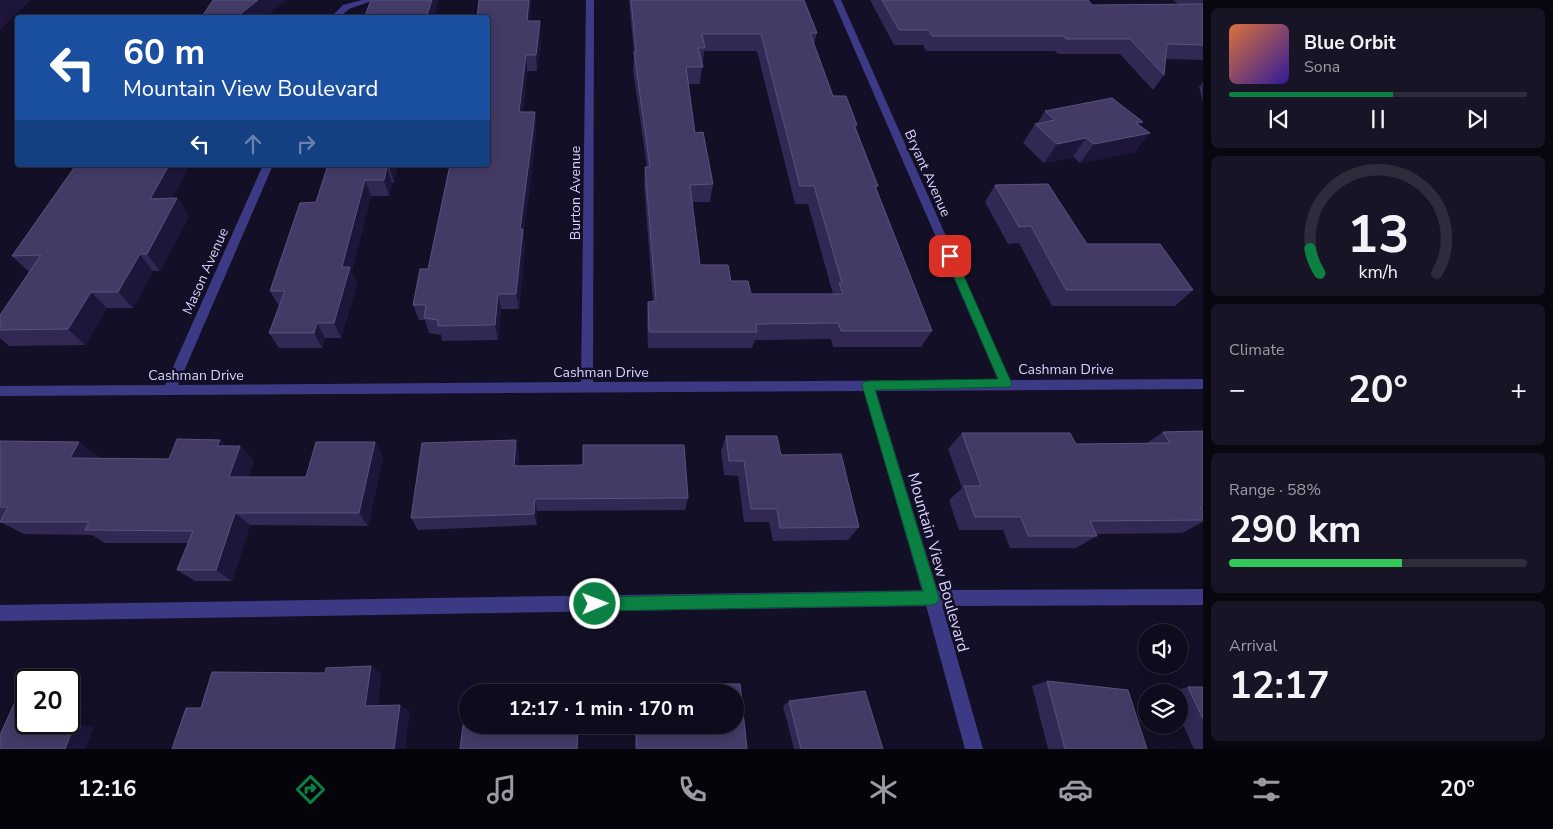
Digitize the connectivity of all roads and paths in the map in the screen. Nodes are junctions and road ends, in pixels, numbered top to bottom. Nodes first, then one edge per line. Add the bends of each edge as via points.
1 (370, 0) edge
2 (590, 0) edge
3 (837, 0) edge
4 (337, 15) edge
5 (267, 167) edge
6 (1006, 384) junction
7 (1203, 384) edge
8 (868, 385) junction
9 (587, 387) junction
10 (168, 390) junction
11 (0, 391) edge
12 (1203, 597) edge
13 (932, 598) junction
14 (0, 613) edge
15 (974, 749) edge

1 - 4 street via 346,7
2 - 9 street, Burton Avenue
3 - 6 street, Bryant Avenue
5 - 10 street, Mason Avenue
6 - 7 street, Cashman Drive
6 - 8 street, Cashman Drive
8 - 9 street, Cashman Drive
8 - 13 street, Mountain View Boulevard
9 - 10 street, Cashman Drive
10 - 11 street, Cashman Drive
12 - 13 street
13 - 14 street
13 - 15 street, Mountain View Boulevard

